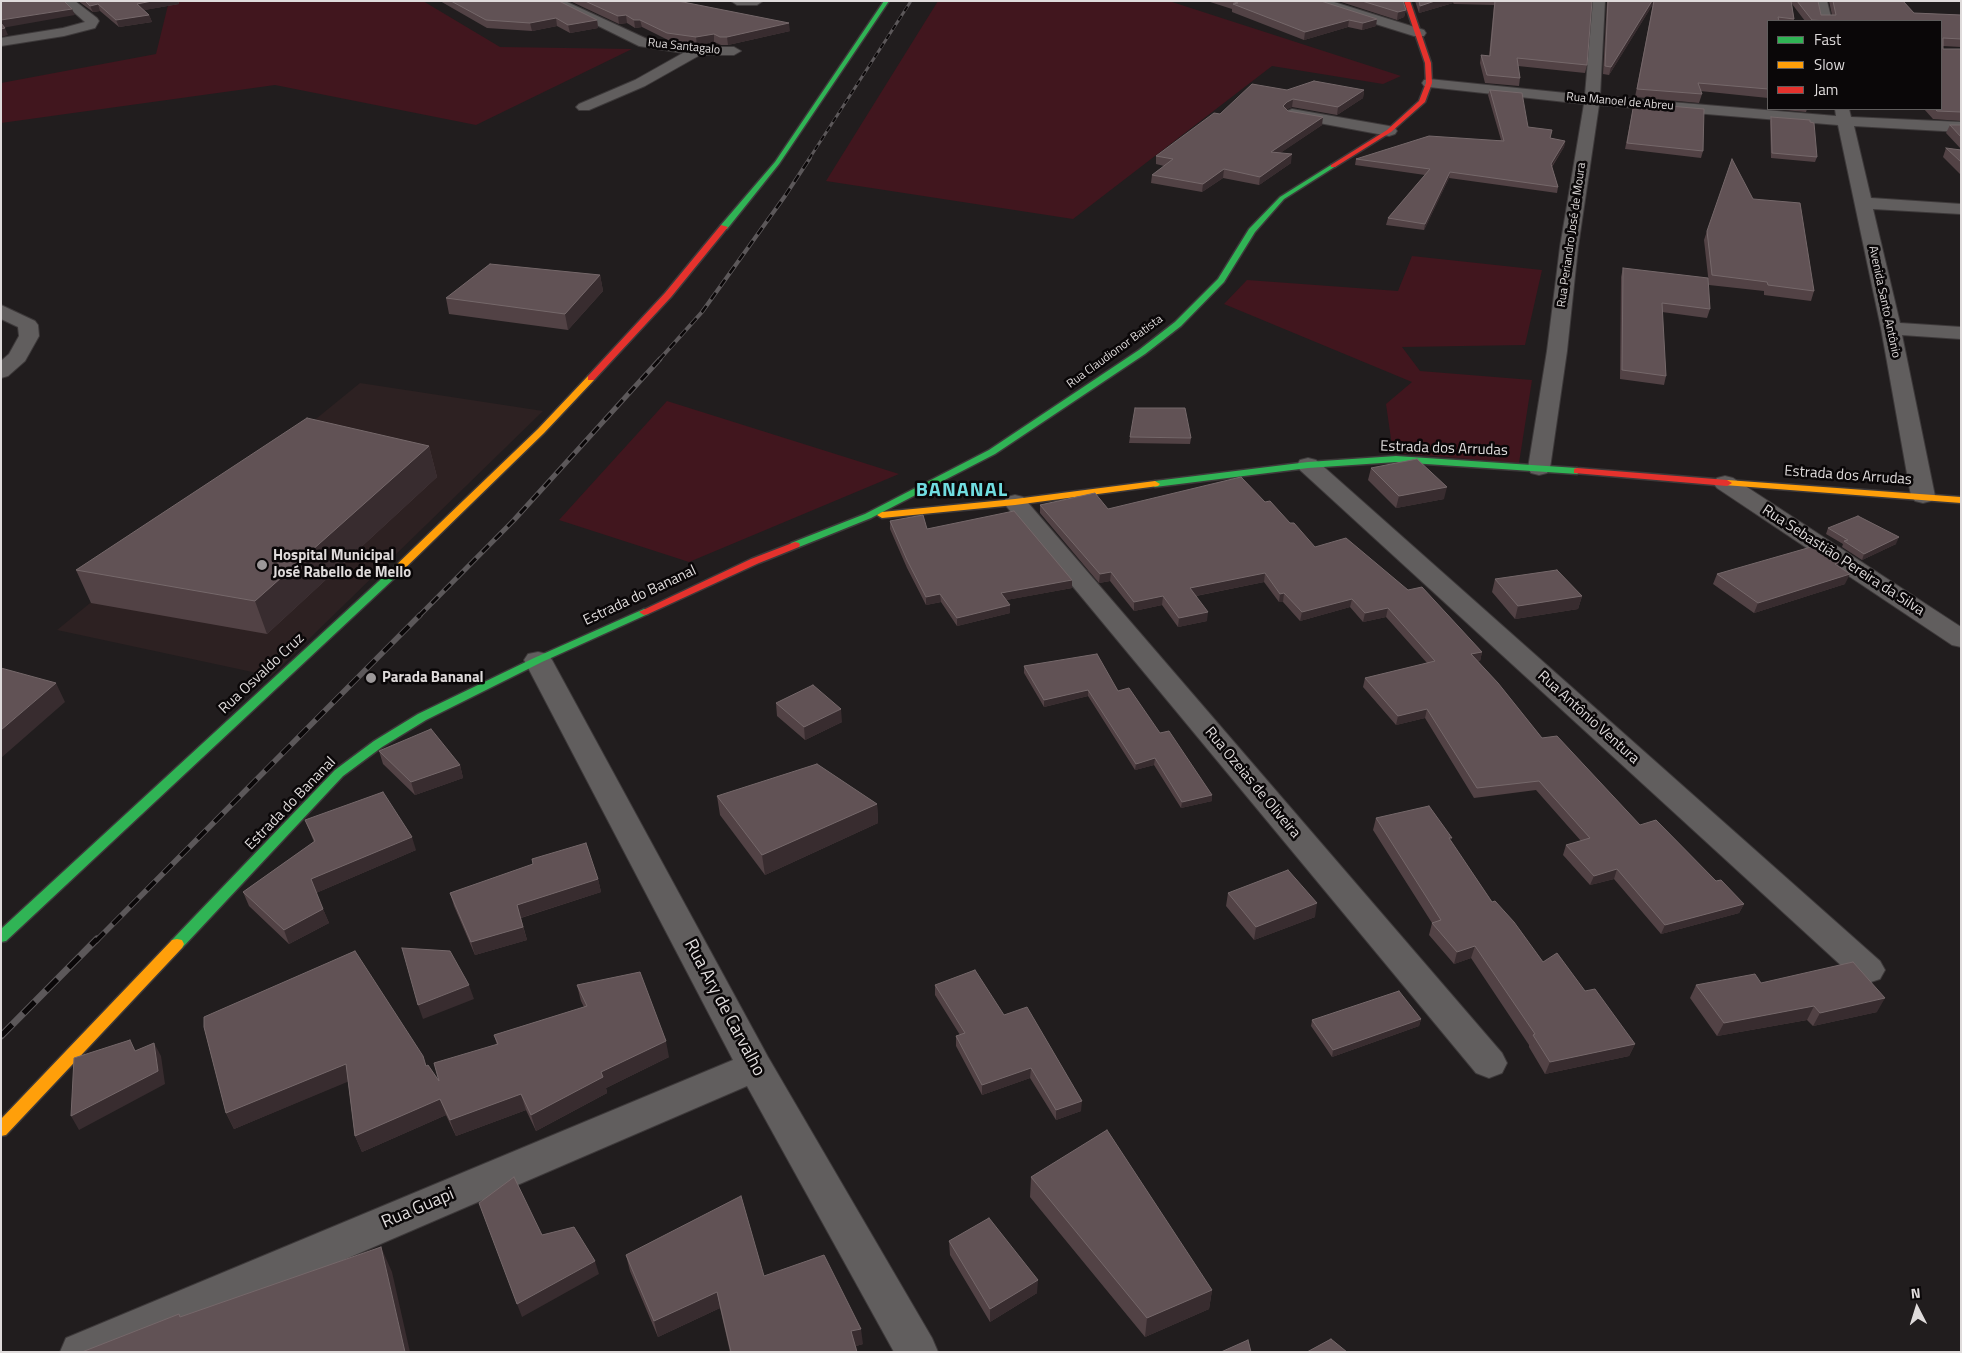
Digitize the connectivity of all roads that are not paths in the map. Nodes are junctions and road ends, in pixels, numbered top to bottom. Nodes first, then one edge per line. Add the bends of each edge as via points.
1 (68, 1) edge
2 (554, 1) edge
3 (737, 1) edge
4 (756, 1) edge
5 (887, 1) edge
6 (1317, 1) edge
7 (1407, 1) edge
8 (1599, 1) edge
9 (1821, 1) edge
10 (1826, 20) edge
11 (1419, 33) junction
12 (1, 42) edge
13 (697, 51) junction
14 (734, 51) edge
15 (1429, 83) junction
16 (1592, 100) junction
17 (584, 107) dead end
18 (1292, 114) edge
19 (1843, 115) edge
20 (1961, 127) edge
21 (1389, 132) junction
22 (1862, 203) junction
23 (1961, 208) edge
24 (1, 312) edge
25 (1891, 328) junction
26 (1961, 333) edge
27 (1, 372) edge
28 (1308, 465) junction
29 (1539, 468) junction
30 (1725, 483) junction
31 (1922, 496) junction
32 (1961, 500) edge
33 (1014, 502) junction
34 (868, 516) junction
35 (1961, 639) edge
36 (538, 660) junction
37 (1, 937) edge
38 (1868, 970) dead end
39 (1489, 1063) dead end
40 (755, 1067) junction
41 (1, 1130) edge
42 (81, 1352) edge
43 (917, 1352) edge

1 - 12 street via 92,21 90,25
2 - 13 street, Rua Santagalo via 644,44
3 - 4 street
5 - 37 street, Rua Osvaldo Cruz via 777,163 668,295 541,431 426,543
6 - 11 street
7 - 11 street
8 - 16 street, Rua Periandro José de Moura
9 - 10 street
11 - 15 street via 1428,63
13 - 14 street, Rua Santagalo
13 - 17 street via 640,83
15 - 16 street, Rua Manoel de Abreu
15 - 21 street, Rua Claudionor Batista via 1422,102
16 - 19 street, Rua Manoel de Abreu
16 - 29 street, Rua Periandro José de Moura
18 - 21 street
19 - 20 street, Rua Manoel de Abreu
19 - 22 street, Avenida Santo Antônio
21 - 34 street, Rua Claudionor Batista via 1282,198 1252,231 1216,286 1178,324 1142,352 992,452
22 - 23 street
22 - 25 street, Avenida Santo Antônio
24 - 27 street via 24,322 29,336 18,357
25 - 26 street
25 - 31 street, Avenida Santo Antônio
28 - 29 street, Estrada dos Arrudas via 1396,459
28 - 33 street, Estrada dos Arrudas
28 - 38 street, Rua Antônio Ventura
29 - 30 street, Estrada dos Arrudas
30 - 31 street, Estrada dos Arrudas
30 - 35 street, Rua Sebastião Pereira da Silva
31 - 32 street, Estrada dos Arrudas
33 - 34 street, Estrada dos Arrudas
33 - 39 street, Rua Ozeias de Oliveira
34 - 36 street, Estrada do Bananal via 755,561
36 - 40 street, Rua Ary de Carvalho
36 - 41 street, Estrada do Bananal via 422,717 339,773
40 - 42 street, Rua Guapi
40 - 43 street, Rua Ary de Carvalho

